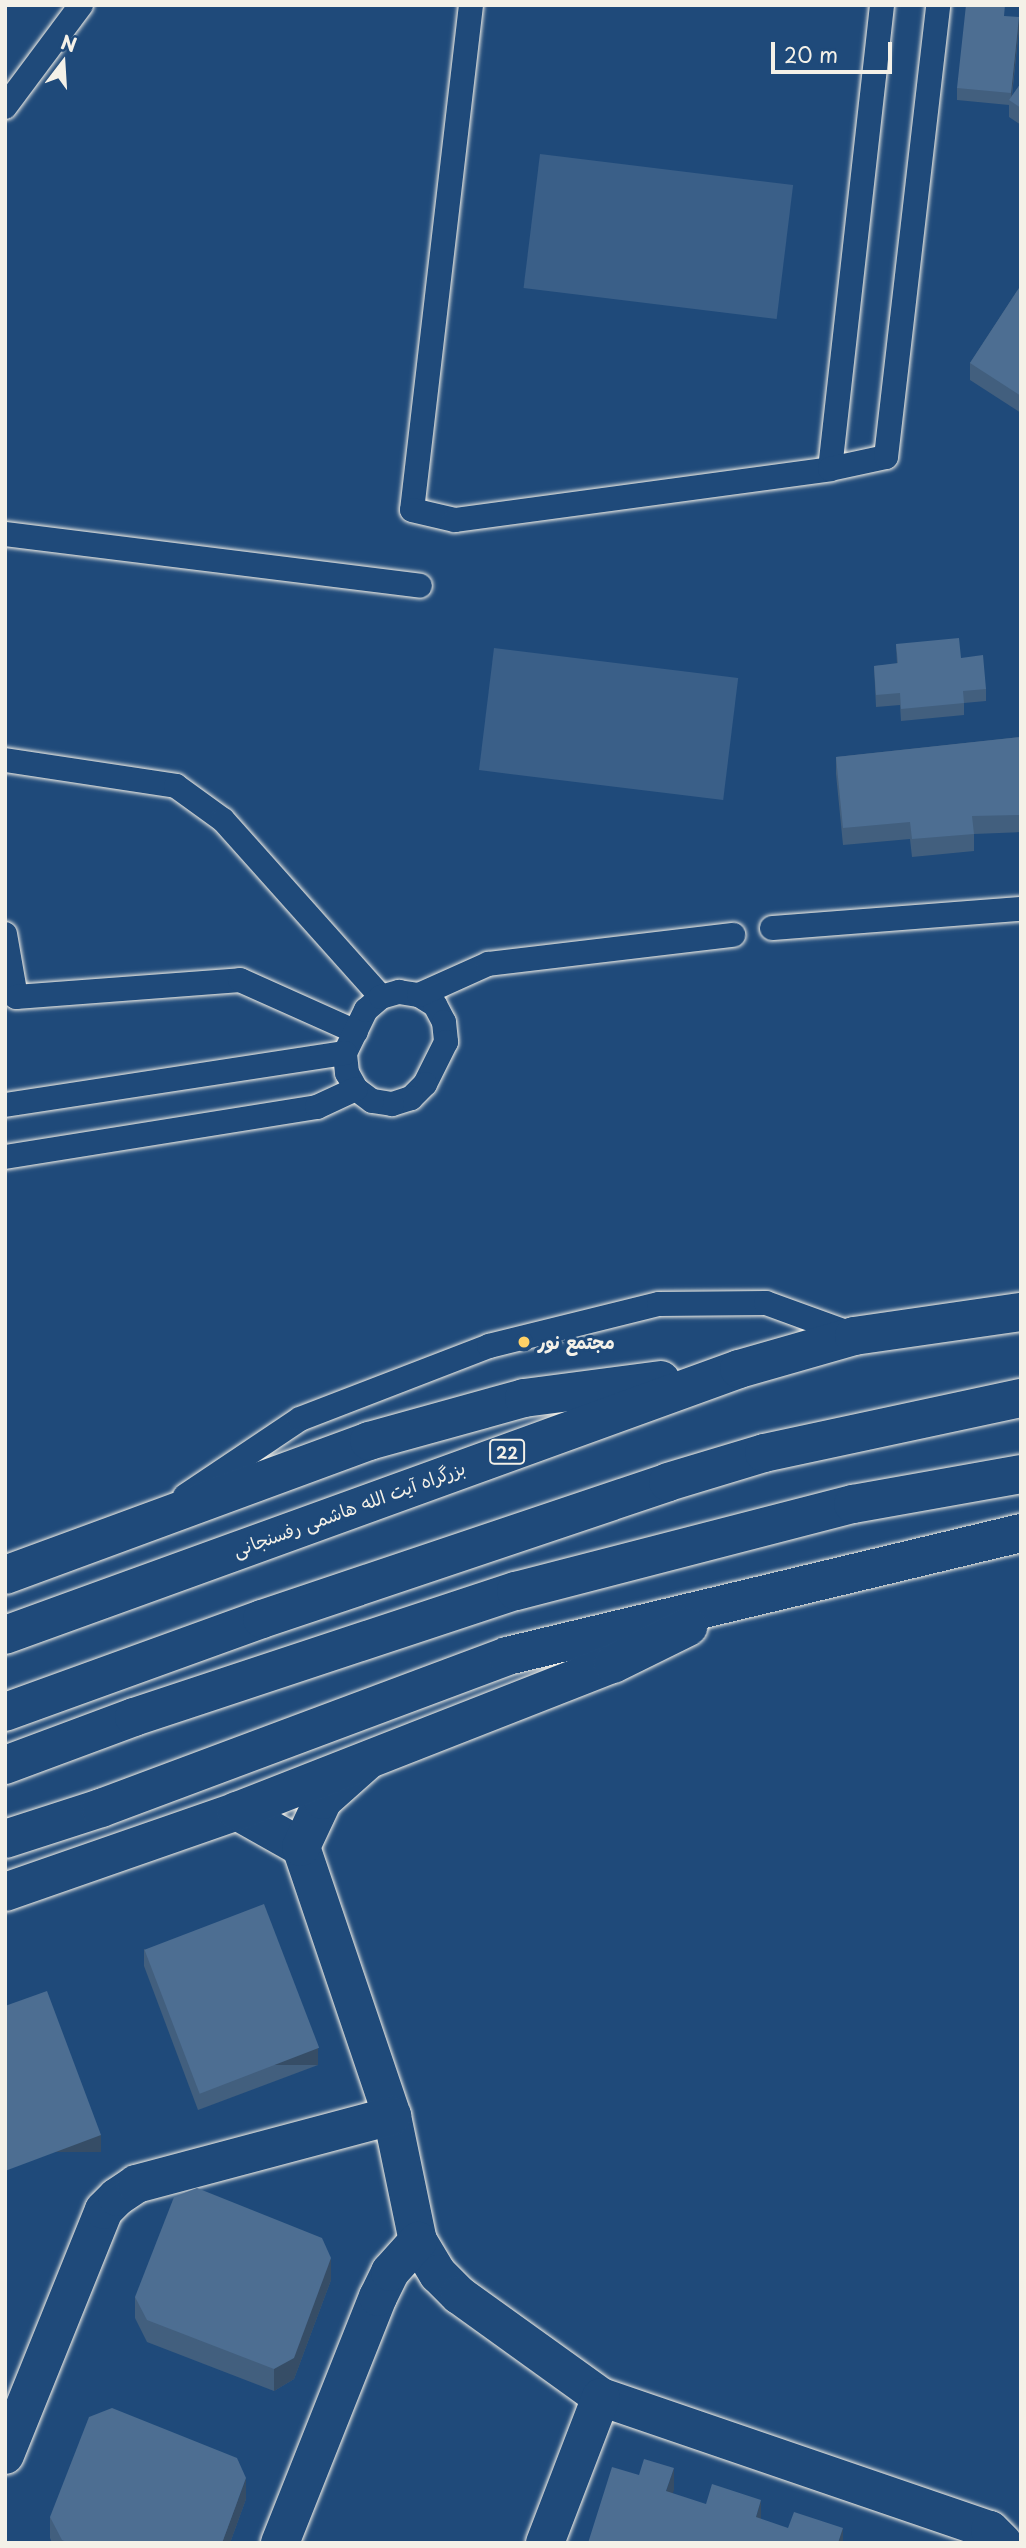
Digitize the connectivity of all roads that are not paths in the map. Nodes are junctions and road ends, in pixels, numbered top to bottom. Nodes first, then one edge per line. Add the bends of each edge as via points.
1 (81, 5) edge
2 (471, 5) edge
3 (883, 5) edge
4 (938, 5) edge
5 (5, 107) edge
6 (830, 469) junction
7 (5, 534) edge
8 (420, 586) dead end
9 (5, 760) edge
10 (1021, 909) edge
11 (772, 928) dead end
12 (5, 934) edge
13 (733, 934) dead end
14 (418, 995) junction
15 (381, 997) junction
16 (351, 1042) junction
17 (356, 1090) junction
18 (5, 1105) edge
19 (5, 1157) edge
20 (1021, 1312) edge
21 (855, 1336) junction
22 (739, 1369) junction
23 (1021, 1398) edge
24 (1021, 1474) edge
25 (155, 1516) junction
26 (1021, 1533) edge
27 (5, 1575) edge
28 (756, 1594) junction
29 (5, 1635) edge
30 (5, 1712) edge
31 (375, 1754) junction
32 (5, 1765) edge
33 (237, 1811) junction
34 (5, 1839) edge
35 (301, 1847) junction
36 (5, 1892) edge
37 (392, 2116) junction
38 (418, 2241) junction
39 (601, 2397) junction
40 (5, 2455) edge
41 (279, 2543) edge
42 (545, 2543) edge
43 (1003, 2543) edge

1 - 5 lane
2 - 6 lane via 412,510 455,520
3 - 6 lane
4 - 6 lane via 886,457
7 - 8 lane
9 - 15 lane via 176,786 223,820
10 - 11 lane
12 - 16 lane via 16,997 240,980
13 - 14 lane via 488,964
14 - 15 lane via 399,992
14 - 17 lane via 435,1005 444,1022 446,1042 425,1084 411,1098 392,1104 372,1101
15 - 16 lane via 366,1010
16 - 17 lane via 347,1073
16 - 18 lane
17 - 19 lane via 317,1107
20 - 21 main road, بزرگراه آیت الله هاشمی رفسنجانی / 22
21 - 22 main road, بزرگراه آیت الله هاشمی رفسنجانی / 22
21 - 25 lane via 766,1303 659,1304 489,1346 300,1419
22 - 25 main road via 524,1398 369,1441
22 - 29 main road, بزرگراه آیت الله هاشمی رفسنجانی / 22
23 - 30 main road via 764,1453 668,1482 262,1619
24 - 32 main road via 853,1504 516,1591 134,1717
25 - 27 main road
26 - 28 main road
28 - 31 main road via 614,1664
28 - 34 main road via 507,1656 102,1808
31 - 33 main road
31 - 35 main road via 323,1800
33 - 35 main road
33 - 36 main road
35 - 37 main road
37 - 38 main road
37 - 40 main road via 136,2183 104,2210
38 - 39 main road via 438,2274 459,2295
38 - 41 main road via 390,2272 378,2297
39 - 42 main road
39 - 43 main road via 990,2529

